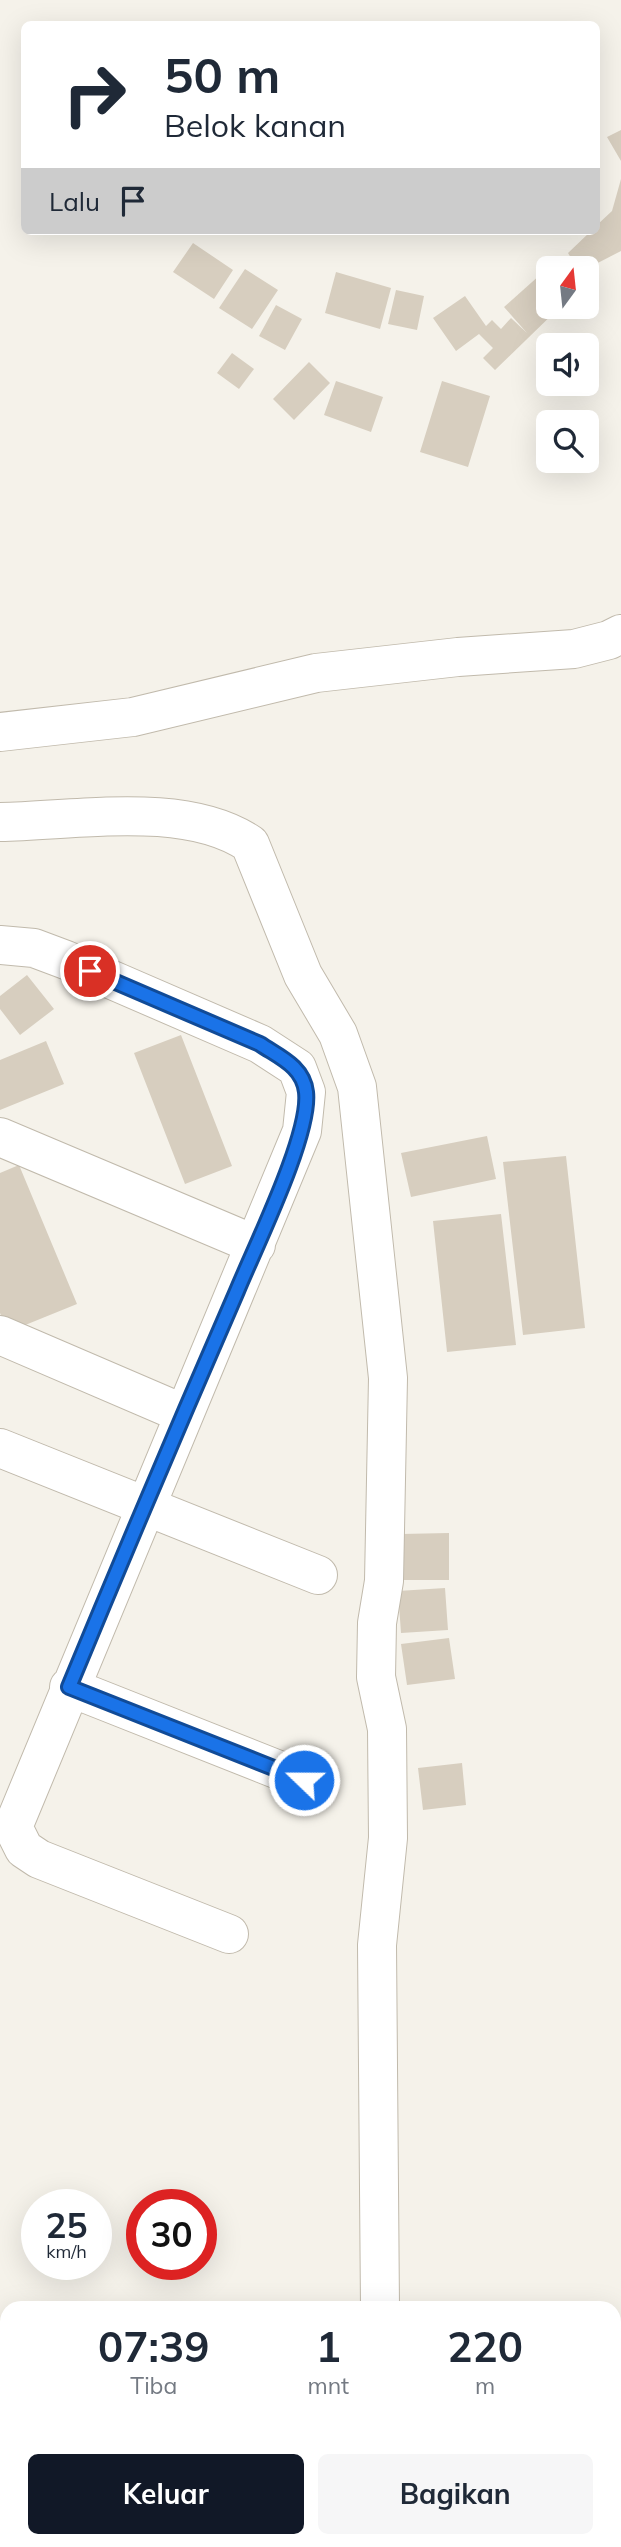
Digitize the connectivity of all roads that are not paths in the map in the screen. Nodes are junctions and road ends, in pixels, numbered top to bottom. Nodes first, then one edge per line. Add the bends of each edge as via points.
1 (621, 634) edge
2 (0, 732) edge
3 (0, 822) edge
4 (0, 945) edge
5 (0, 1137) edge
6 (256, 1245) junction
7 (0, 1335) edge
8 (184, 1414) junction
9 (0, 1448) edge
10 (144, 1506) junction
11 (318, 1574) dead end
12 (69, 1687) junction
13 (304, 1780) dead end
14 (229, 1934) dead end
15 (380, 2301) edge

1 - 2 street via 574,649 316,673 133,717
3 - 15 street via 165,816 211,824 250,844 303,975 338,1034 356,1087 388,1378 384,1580 376,1677 387,1729 388,1838 377,1945
4 - 6 street via 34,948 66,960 260,1044 297,1068 306,1092 302,1131
5 - 6 street
6 - 8 street
7 - 8 street
8 - 10 street
9 - 10 street
10 - 11 street
10 - 12 street
12 - 13 street
12 - 14 street via 13,1827 17,1839 24,1849 61,1869

